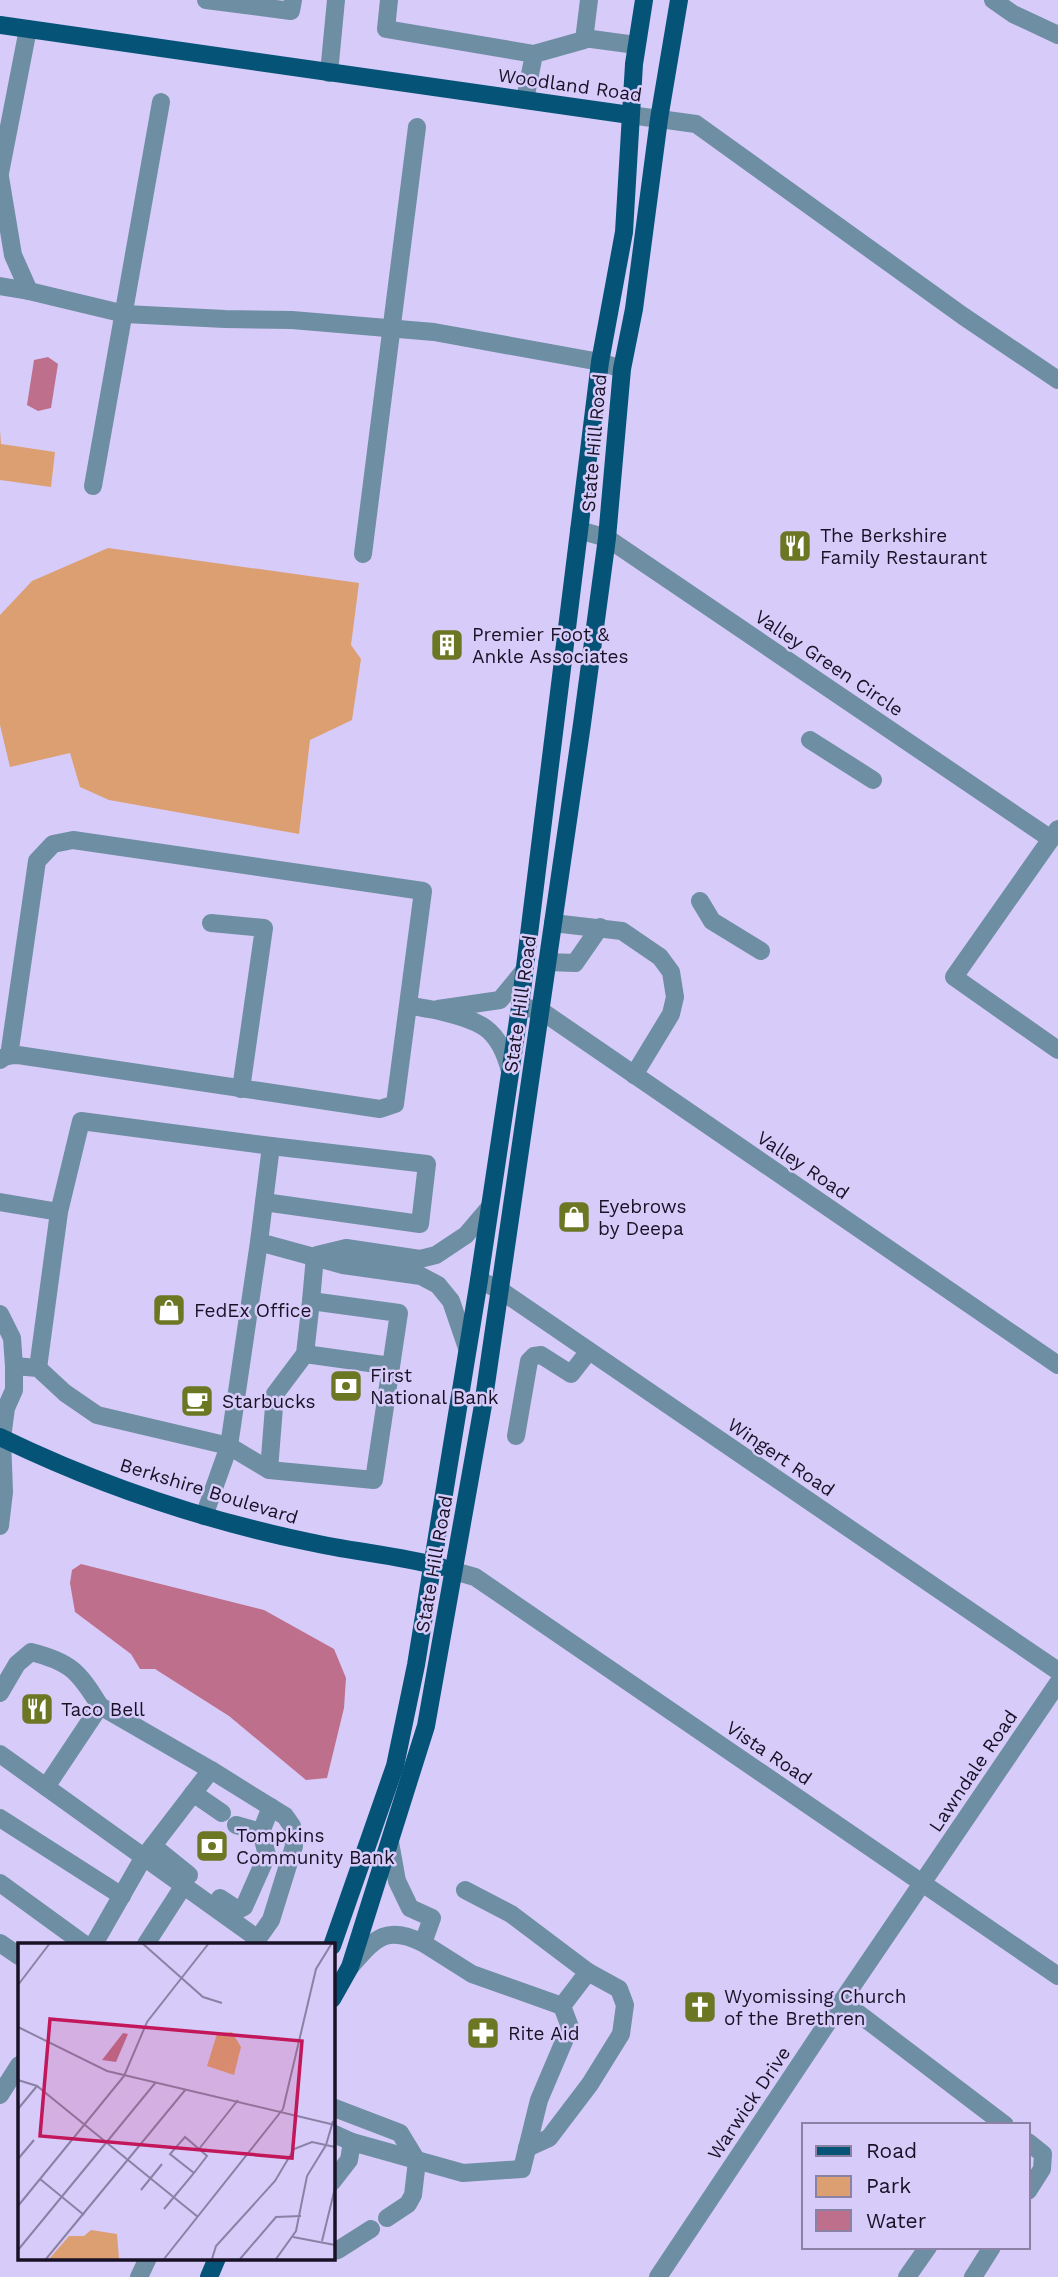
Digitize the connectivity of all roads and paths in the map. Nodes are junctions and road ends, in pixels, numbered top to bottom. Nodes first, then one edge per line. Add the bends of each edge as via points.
1 (206, 0) edge
2 (293, 0) edge
3 (336, 0) edge
4 (389, 0) edge
5 (589, 0) edge
6 (644, 0) edge
7 (679, 0) edge
8 (993, 0) edge
9 (0, 25) edge
10 (27, 29) junction
11 (1058, 35) edge
12 (584, 38) junction
13 (636, 45) junction
14 (534, 54) junction
15 (329, 73) junction
16 (525, 100) junction
17 (161, 102) dead end
18 (631, 115) junction
19 (659, 119) junction
20 (417, 127) dead end
21 (0, 175) edge
22 (0, 286) edge
23 (29, 291) junction
24 (125, 314) junction
25 (391, 329) junction
26 (600, 362) junction
27 (622, 369) junction
28 (1058, 380) edge
29 (93, 486) dead end
30 (579, 530) junction
31 (607, 538) junction
32 (363, 554) dead end
33 (810, 740) dead end
34 (873, 780) dead end
35 (1054, 834) edge
36 (700, 901) dead end
37 (211, 923) dead end
38 (553, 923) junction
39 (600, 927) junction
40 (761, 951) dead end
41 (547, 962) junction
42 (523, 972) junction
43 (409, 1004) junction
44 (520, 1007) junction
45 (434, 1010) junction
46 (540, 1010) junction
47 (1058, 1050) edge
48 (5, 1058) edge
49 (509, 1071) junction
50 (634, 1075) junction
51 (241, 1088) junction
52 (271, 1146) junction
53 (0, 1202) edge
54 (264, 1202) junction
55 (489, 1208) junction
56 (59, 1212) junction
57 (258, 1242) junction
58 (315, 1256) junction
59 (479, 1280) junction
60 (500, 1290) junction
61 (311, 1301) junction
62 (0, 1314) edge
63 (467, 1348) junction
64 (589, 1351) junction
65 (305, 1354) junction
66 (1058, 1365) edge
67 (14, 1366) junction
68 (391, 1366) junction
69 (38, 1368) junction
70 (516, 1436) dead end
71 (1, 1437) edge
72 (229, 1446) junction
73 (269, 1470) junction
74 (204, 1516) junction
75 (0, 1526) edge
76 (432, 1565) junction
77 (454, 1571) junction
78 (1058, 1671) edge
79 (1058, 1683) edge
80 (0, 1692) edge
81 (100, 1706) junction
82 (0, 1754) edge
83 (211, 1769) junction
84 (46, 1787) junction
85 (193, 1793) junction
86 (271, 1807) junction
87 (0, 1818) edge
88 (261, 1832) junction
89 (390, 1842) junction
90 (149, 1852) junction
91 (0, 1883) edge
92 (922, 1883) junction
93 (184, 1885) junction
94 (465, 1890) dead end
95 (122, 1896) junction
96 (238, 1910) junction
97 (259, 1936) edge
98 (416, 1939) junction
99 (0, 1943) edge
100 (83, 1943) edge
101 (95, 1943) edge
102 (147, 1943) edge
103 (333, 1943) edge
104 (18, 1955) edge
105 (350, 1967) junction
106 (588, 1972) junction
107 (1058, 1976) edge
108 (334, 1995) edge
109 (842, 2001) junction
110 (562, 2006) junction
111 (18, 2067) edge
112 (0, 2095) edge
113 (334, 2108) edge
114 (1002, 2123) edge
115 (334, 2134) edge
116 (352, 2142) junction
117 (1030, 2144) edge
118 (527, 2148) junction
119 (417, 2161) junction
120 (334, 2179) edge
121 (1030, 2188) edge
122 (387, 2218) dead end
123 (371, 2229) dead end
124 (927, 2249) edge
125 (991, 2249) edge
126 (334, 2250) edge
127 (147, 2260) edge
128 (216, 2260) edge
129 (139, 2277) edge
130 (209, 2277) edge
131 (659, 2277) edge
132 (907, 2277) edge
133 (973, 2277) edge

1 - 2 street via 291,11
3 - 15 street
4 - 14 street via 386,29
5 - 12 street
6 - 13 main road, State Hill Road
7 - 19 main road, State Hill Road
8 - 11 street
9 - 10 main road, Woodland Road
10 - 15 main road, Woodland Road
10 - 21 street
12 - 13 street
12 - 14 street
13 - 18 main road, State Hill Road
14 - 16 street
15 - 16 main road, Woodland Road
16 - 18 main road, Woodland Road
17 - 24 street
18 - 19 street, Woodland Road
18 - 26 main road, State Hill Road via 624,232
19 - 27 main road, State Hill Road
19 - 28 street, Woodland Road via 696,124
20 - 25 street
21 - 23 street via 13,255
22 - 23 street
23 - 24 street
24 - 25 street
24 - 29 street
25 - 26 street via 434,332
25 - 32 street
26 - 27 street
26 - 30 main road, State Hill Road
27 - 31 main road, State Hill Road
30 - 31 street, Valley Green Circle
30 - 42 main road, State Hill Road
31 - 35 street, Valley Green Circle
31 - 38 main road, State Hill Road
33 - 34 street
35 - 47 street via 954,977
36 - 40 street via 712,921
37 - 51 street via 264,928
38 - 39 street
38 - 41 main road, State Hill Road
39 - 41 street via 575,963
39 - 50 street via 621,931 660,957 671,972 675,997 671,1014
41 - 46 main road, State Hill Road
42 - 44 main road, State Hill Road
42 - 45 street via 499,1000
43 - 45 street
43 - 48 street via 423,891 73,840 53,844 37,861
43 - 51 street via 395,1104 380,1109
44 - 46 street, Valley Road
44 - 49 main road, State Hill Road
45 - 49 street via 488,1028 504,1047
46 - 50 street, Valley Road
46 - 60 main road, State Hill Road
48 - 51 street via 18,1055
49 - 55 main road, State Hill Road
50 - 66 street, Valley Road
52 - 54 street
52 - 54 street via 427,1164 420,1224
52 - 56 street via 80,1121
53 - 56 street
54 - 57 street
55 - 58 street via 466,1235 436,1255 420,1259 345,1248
55 - 59 main road, State Hill Road
56 - 69 street
57 - 58 street
57 - 72 street
58 - 61 street
58 - 63 street via 343,1265 421,1276 438,1284 451,1301
59 - 60 street, Wingert Road
59 - 63 main road, State Hill Road
60 - 64 street, Wingert Road
60 - 77 main road, State Hill Road
61 - 65 street
61 - 68 street via 400,1313
62 - 67 street via 12,1338
63 - 76 main road, State Hill Road
64 - 70 street via 571,1374 541,1355 529,1361
64 - 78 street, Wingert Road
65 - 68 street
65 - 73 street via 275,1394
67 - 69 street
67 - 71 street via 14,1390
68 - 73 street via 374,1480
69 - 72 street via 97,1415
71 - 74 main road, Berkshire Boulevard via 99,1479
71 - 75 street via 4,1492
72 - 73 street
72 - 74 street
74 - 76 main road, Berkshire Boulevard via 310,1543
76 - 77 main road, Berkshire Boulevard
76 - 103 main road, State Hill Road via 395,1766
77 - 89 main road, State Hill Road via 426,1726
77 - 92 street, Vista Road via 475,1577
79 - 92 street, Lawndale Road
80 - 81 street via 31,1651 79,1673
81 - 83 street
81 - 84 street
82 - 84 street
83 - 85 street
83 - 86 street
84 - 90 street
85 - 88 street via 229,1819
85 - 90 street
86 - 88 street
86 - 97 street via 292,1826 294,1846 271,1920
87 - 95 street
88 - 96 street via 267,1855 244,1908
89 - 98 street via 397,1881 410,1908 432,1918
89 - 105 main road, State Hill Road
90 - 93 street
90 - 95 street
90 - 96 street
91 - 100 street
92 - 107 street, Vista Road
92 - 109 street, Warwick Drive
93 - 97 street
93 - 102 street
94 - 106 street via 511,1914
95 - 101 street
96 - 97 street
98 - 105 street via 392,1933 375,1939
98 - 110 street via 472,1974
99 - 104 street
105 - 108 main road, State Hill Road
106 - 110 street
106 - 118 street via 619,1989 625,2005 621,2034 549,2138
109 - 114 street
109 - 131 street, Warwick Drive
110 - 118 street via 570,2027 540,2100
111 - 112 street
113 - 119 street via 400,2133
115 - 116 street
116 - 119 street
116 - 120 street via 349,2160
117 - 121 street via 1043,2154 1042,2169
118 - 119 street via 522,2169 463,2173
119 - 122 street via 413,2195
123 - 126 street
124 - 132 street
125 - 133 street
127 - 129 street
128 - 130 main road

